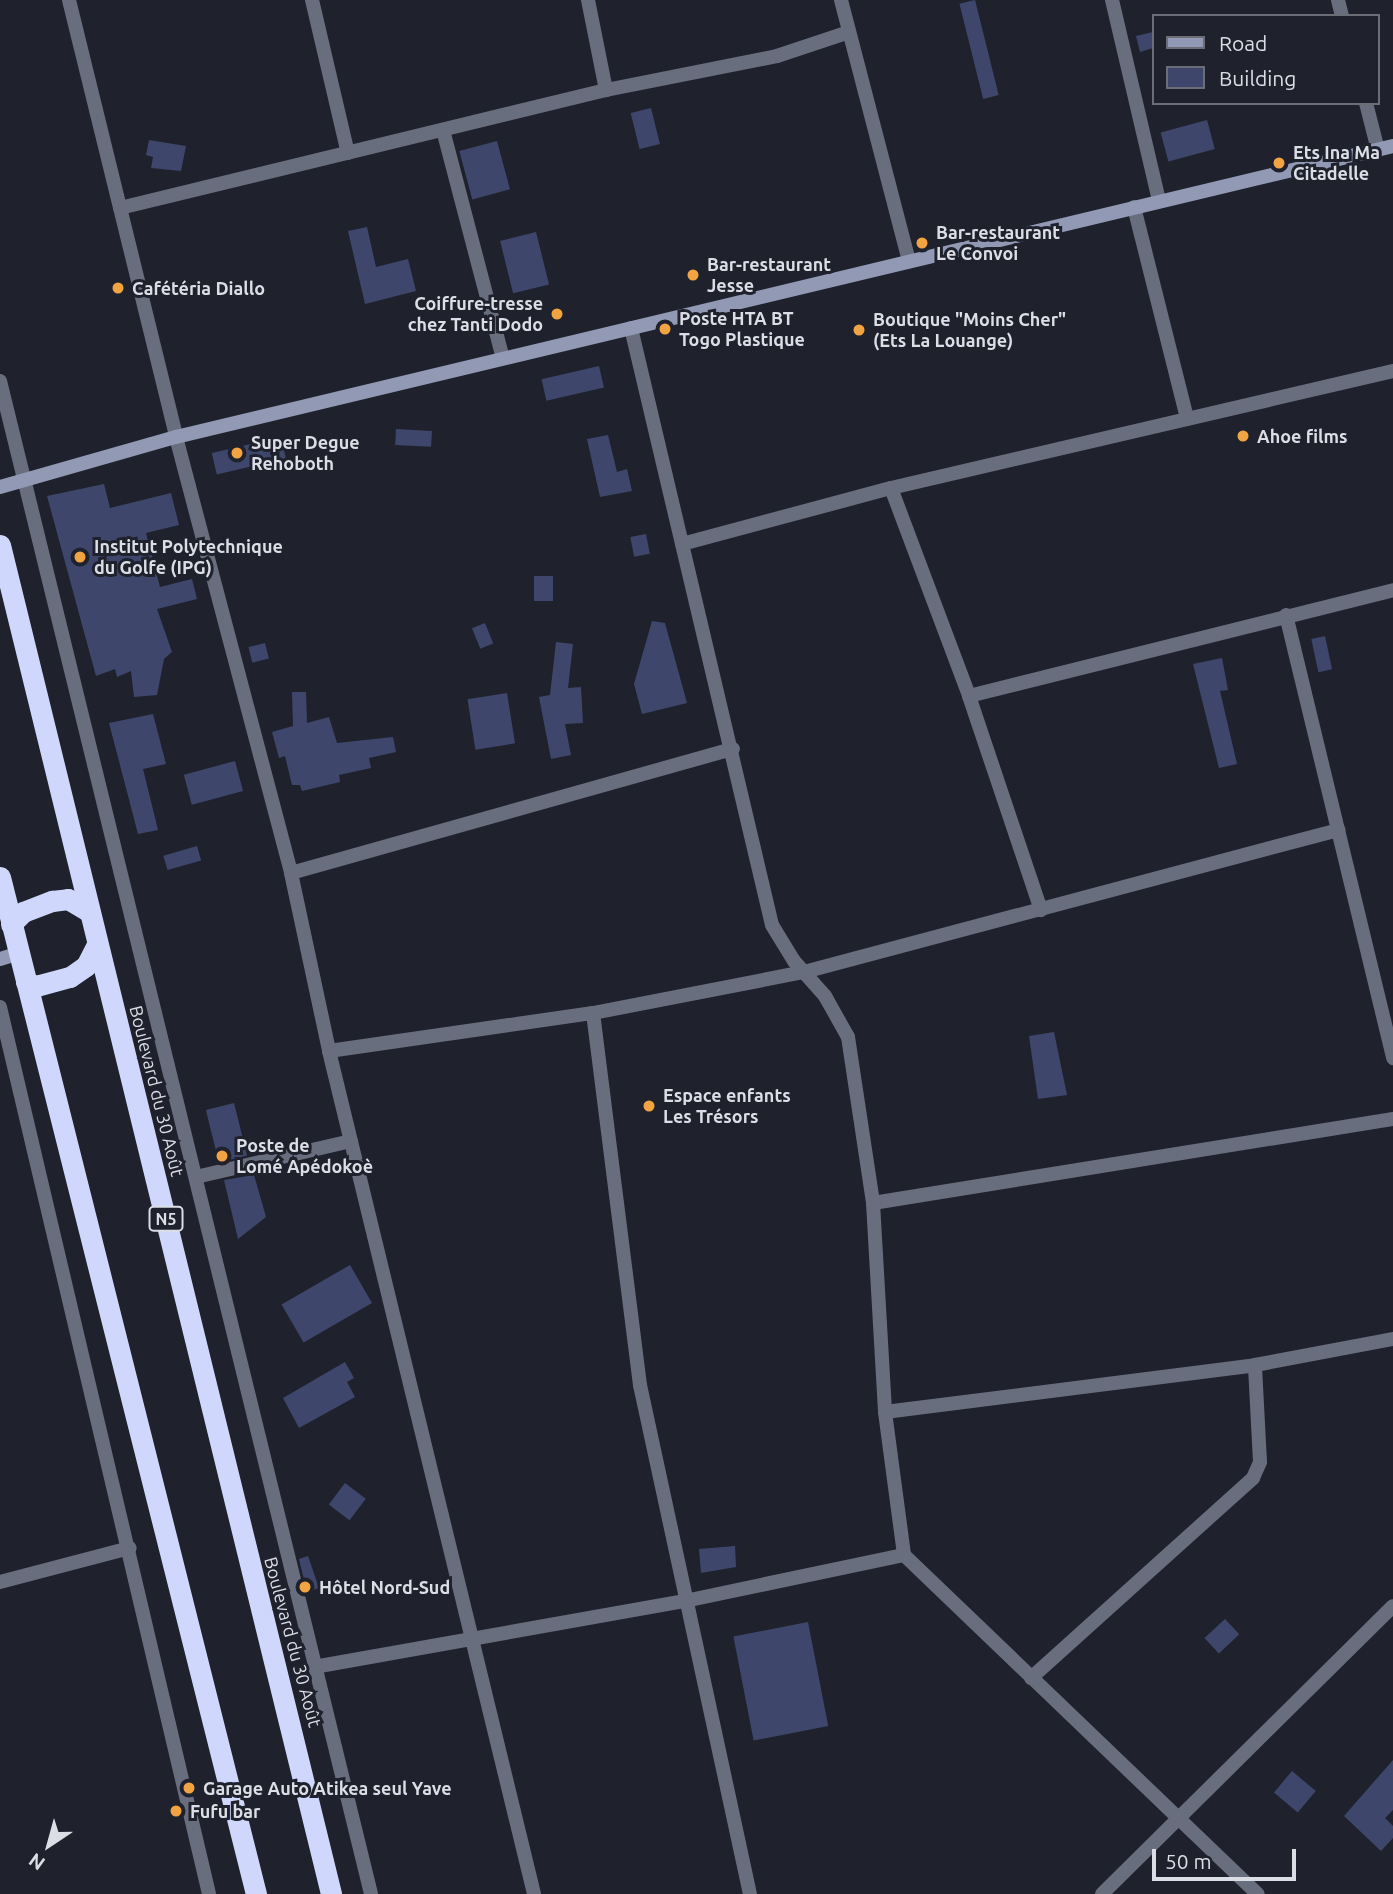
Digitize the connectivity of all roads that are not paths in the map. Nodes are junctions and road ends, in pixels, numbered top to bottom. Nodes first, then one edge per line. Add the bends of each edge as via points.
1 (69, 0) edge
2 (312, 0) edge
3 (588, 0) edge
4 (841, 0) edge
5 (1112, 0) edge
6 (849, 32) junction
7 (606, 90) junction
8 (1367, 105) edge
9 (443, 130) junction
10 (1393, 146) edge
11 (1378, 150) junction
12 (348, 153) junction
13 (1159, 201) junction
14 (1134, 207) junction
15 (120, 208) junction
16 (909, 261) junction
17 (631, 328) junction
18 (503, 358) junction
19 (1393, 371) edge
20 (0, 381) edge
21 (1187, 418) junction
22 (176, 437) junction
23 (24, 480) junction
24 (0, 486) edge
25 (891, 488) junction
26 (682, 544) junction
27 (0, 545) edge
28 (1393, 590) edge
29 (1286, 615) junction
30 (969, 696) junction
31 (733, 749) junction
32 (1338, 830) junction
33 (292, 873) junction
34 (0, 877) edge
35 (1041, 909) junction
36 (88, 911) junction
37 (11, 924) junction
38 (96, 946) junction
39 (8, 956) edge
40 (804, 972) junction
41 (26, 982) junction
42 (0, 1007) edge
43 (593, 1013) junction
44 (329, 1051) junction
45 (1393, 1059) edge
46 (1393, 1119) edge
47 (351, 1141) junction
48 (196, 1177) junction
49 (873, 1203) junction
50 (1393, 1339) edge
51 (1255, 1365) junction
52 (885, 1412) junction
53 (130, 1548) junction
54 (904, 1555) junction
55 (0, 1582) edge
56 (685, 1601) junction
57 (1393, 1606) edge
58 (472, 1641) junction
59 (314, 1667) junction
60 (1031, 1678) junction
61 (1179, 1817) junction
62 (209, 1894) edge
63 (256, 1894) edge
64 (331, 1894) edge
65 (371, 1894) edge
66 (534, 1894) edge
67 (750, 1894) edge
68 (1101, 1894) edge
69 (1258, 1894) edge

1 - 15 street
2 - 12 street
3 - 7 street
4 - 6 street
5 - 13 street
6 - 7 street via 777,56
6 - 16 street
7 - 9 street
8 - 11 street
9 - 12 street
9 - 18 street
10 - 11 street
11 - 13 street
12 - 15 street
13 - 14 street
14 - 16 street
14 - 21 street
15 - 22 street
16 - 17 street
17 - 18 street
17 - 26 street
18 - 22 street
19 - 21 street
20 - 23 street
21 - 25 street
22 - 23 street
22 - 33 street
23 - 24 street
23 - 48 street
25 - 26 street
25 - 30 street
26 - 31 street
27 - 36 highway, Boulevard du 30 Août / N5
28 - 29 street
29 - 30 street
29 - 32 street
30 - 35 street
31 - 33 street
31 - 40 street via 772,925
32 - 35 street
32 - 45 street
33 - 44 street
34 - 37 highway
35 - 40 street
36 - 37 highway via 68,900 52,901 23,912
36 - 38 highway, Boulevard du 30 Août / N5
37 - 39 highway
38 - 41 highway via 86,966 70,977 36,986
38 - 64 highway, Boulevard du 30 Août / N5
39 - 41 highway
40 - 43 street
40 - 49 street via 825,996 848,1037
41 - 63 highway
42 - 53 street
43 - 44 street
43 - 56 street via 640,1385
44 - 47 street
46 - 49 street
47 - 48 street
47 - 58 street
48 - 59 street
49 - 52 street
50 - 51 street
51 - 52 street
51 - 60 street via 1260,1462 1253,1478
52 - 54 street
53 - 55 street
53 - 62 street
54 - 56 street
54 - 60 street
56 - 58 street
56 - 67 street
57 - 61 street
58 - 59 street
58 - 66 street
59 - 65 street
60 - 61 street
61 - 68 street
61 - 69 street

